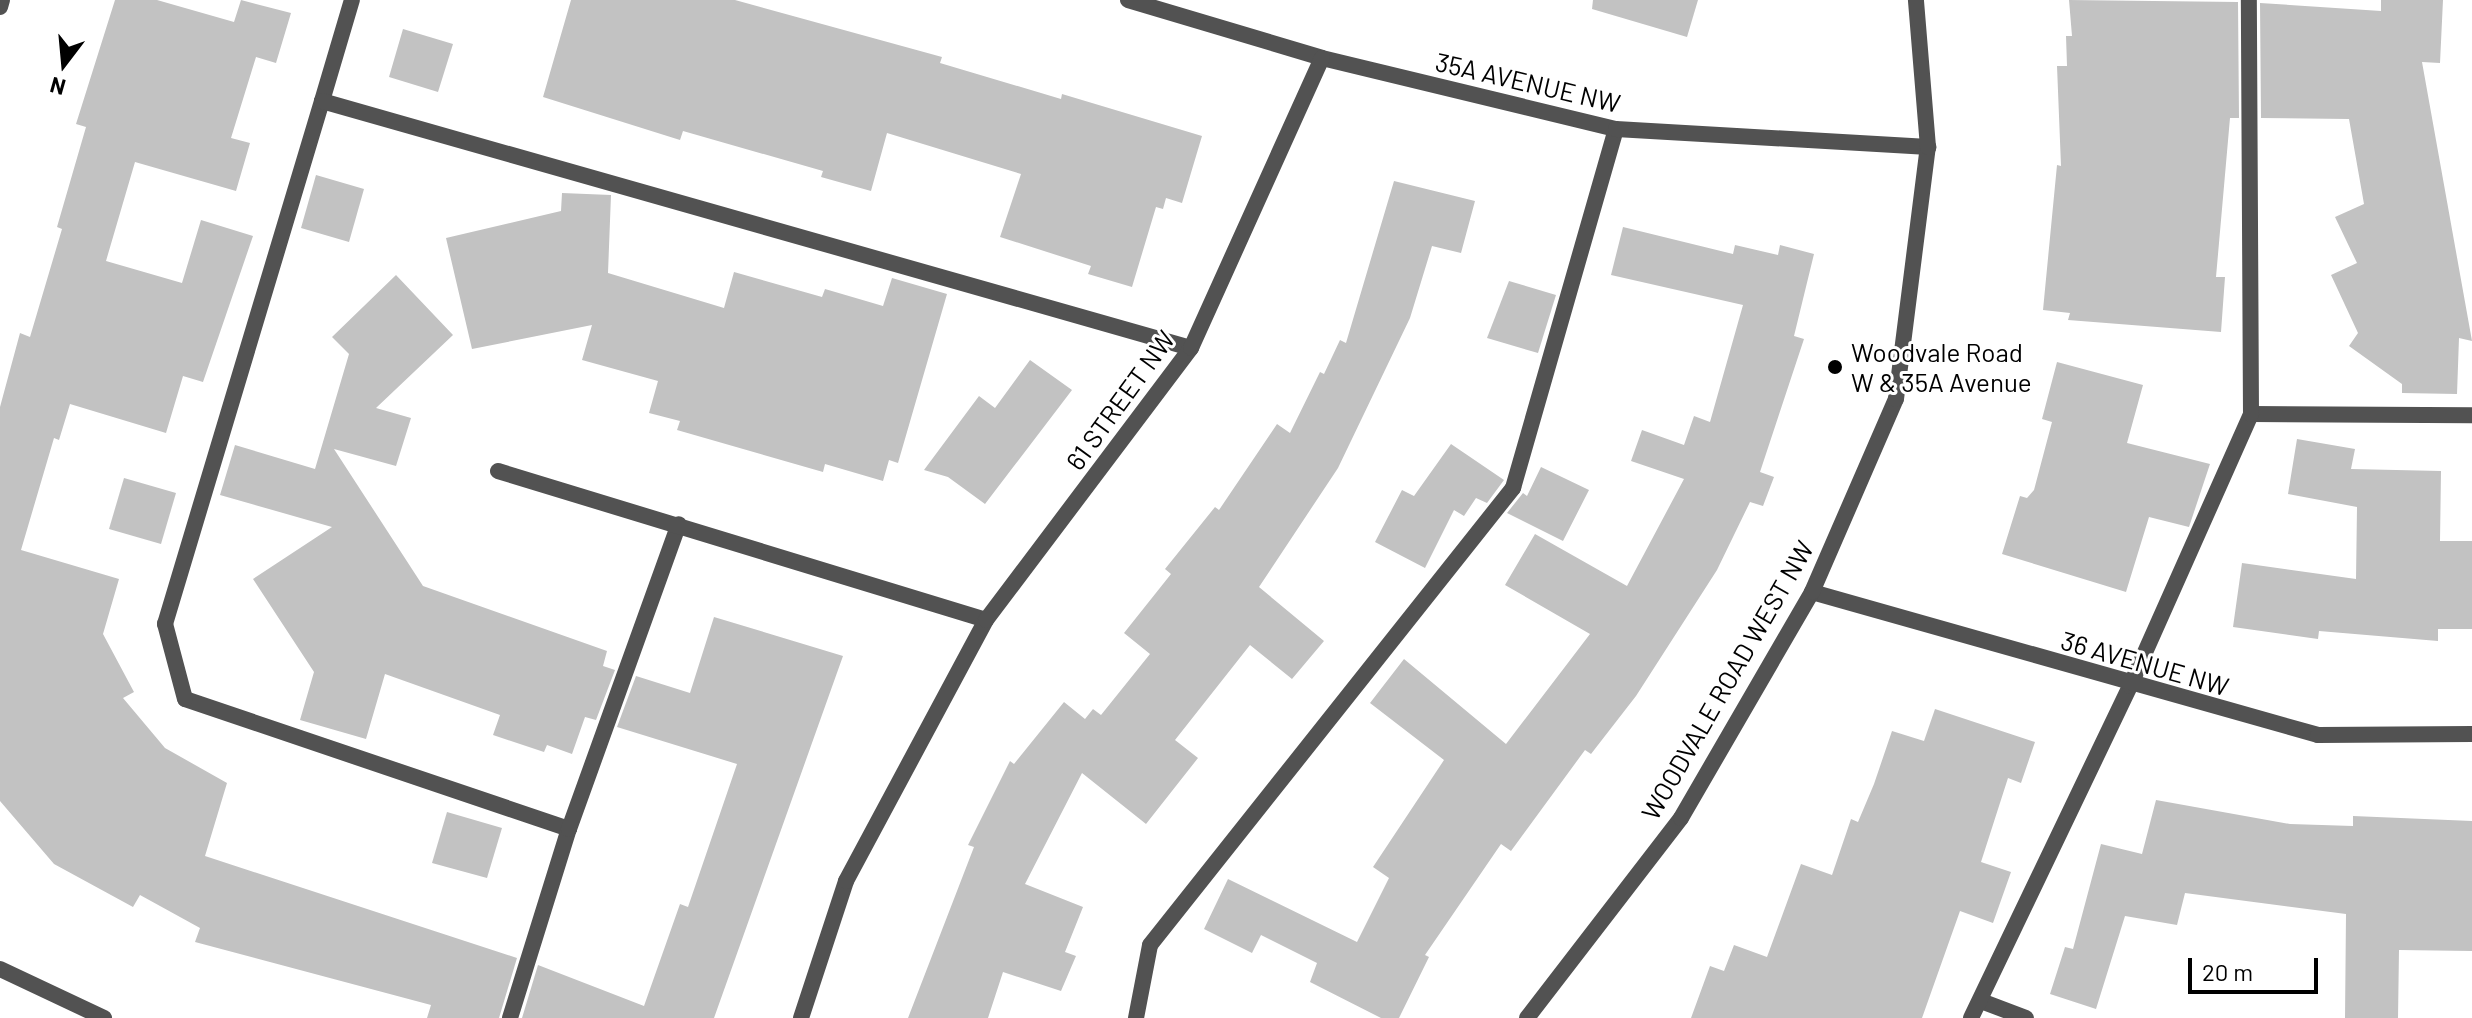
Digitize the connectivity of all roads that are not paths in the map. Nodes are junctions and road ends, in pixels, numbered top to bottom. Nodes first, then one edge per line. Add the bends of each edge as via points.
1 (2, 0) edge
2 (352, 0) edge
3 (1128, 0) edge
4 (1916, 0) edge
5 (2249, 0) edge
6 (0, 7) edge
7 (1322, 58) junction
8 (322, 101) junction
9 (1616, 129) junction
10 (1928, 147) junction
11 (1191, 348) junction
12 (2251, 414) junction
13 (2472, 415) edge
14 (498, 471) dead end
15 (679, 524) junction
16 (1812, 592) junction
17 (986, 620) junction
18 (2130, 686) junction
19 (2472, 734) edge
20 (569, 829) junction
21 (0, 969) edge
22 (1981, 1001) junction
23 (104, 1018) edge
24 (510, 1018) edge
25 (801, 1018) edge
26 (1136, 1018) edge
27 (1527, 1018) edge
28 (1971, 1018) edge
29 (2026, 1018) edge

1 - 6 street
2 - 8 street
3 - 7 street, 35A AVENUE NW
4 - 10 street, WOODVALE ROAD WEST NW
5 - 12 street
7 - 9 street, 35A AVENUE NW
7 - 11 street, 61 STREET NW
8 - 11 street
8 - 20 street via 165,624 185,699
9 - 10 street, 35A AVENUE NW
9 - 26 street via 1513,488 1150,945
10 - 16 street, WOODVALE ROAD WEST NW via 1896,399
11 - 17 street, 61 STREET NW
12 - 13 street
12 - 18 street
14 - 15 street
15 - 17 street
15 - 20 street
16 - 18 street, 36 AVENUE NW
16 - 27 street, WOODVALE ROAD WEST NW via 1681,818
17 - 25 street, 61 STREET NW via 846,881
18 - 19 street, 36 AVENUE NW via 2318,735
18 - 22 street
20 - 24 street
21 - 23 street
22 - 28 street
22 - 29 street

